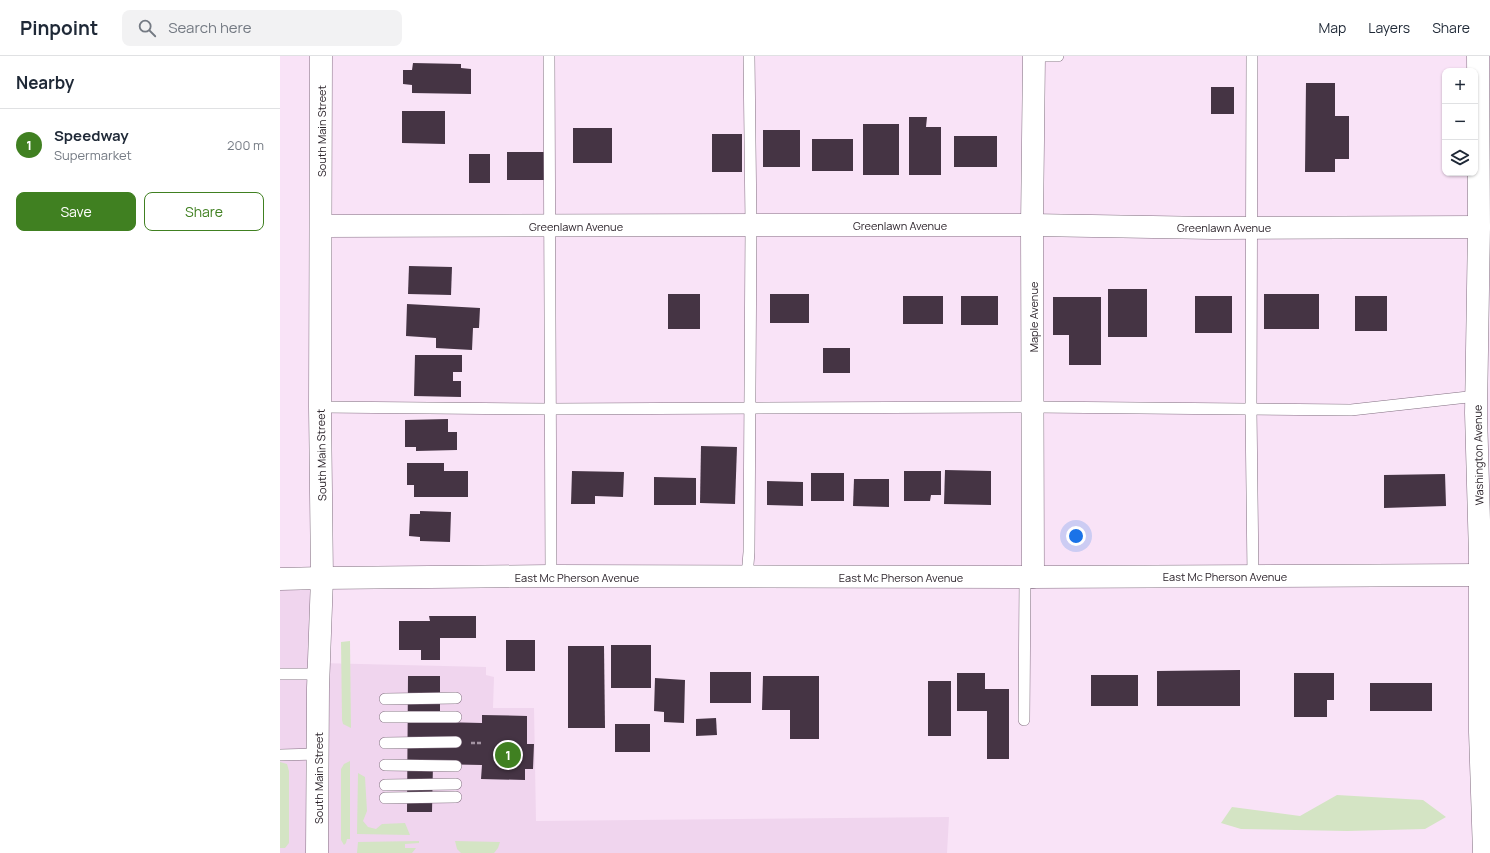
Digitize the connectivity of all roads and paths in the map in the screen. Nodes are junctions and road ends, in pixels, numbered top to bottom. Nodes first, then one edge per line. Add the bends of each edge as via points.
1 (321, 56) edge
2 (549, 56) edge
3 (749, 56) edge
4 (1024, 56) edge
5 (1034, 56) edge
6 (1058, 56) edge
7 (1252, 56) edge
8 (1478, 56) edge
9 (1485, 187) edge
10 (752, 225) junction
11 (1032, 225) junction
12 (321, 226) junction
13 (550, 226) junction
14 (1480, 227) junction
15 (1252, 228) junction
16 (320, 407) junction
17 (1033, 407) junction
18 (1481, 407) edge
19 (750, 408) junction
20 (550, 409) junction
21 (1250, 409) junction
22 (1480, 575) junction
23 (551, 576) junction
24 (1253, 576) junction
25 (747, 577) junction
26 (1029, 577) junction
27 (322, 578) junction
28 (280, 579) edge
29 (1485, 634) edge
30 (280, 674) edge
31 (319, 674) junction
32 (456, 698) dead end
33 (386, 699) dead end
34 (386, 717) dead end
35 (456, 717) dead end
36 (1024, 720) dead end
37 (456, 742) dead end
38 (386, 743) dead end
39 (280, 754) edge
40 (318, 754) junction
41 (386, 765) dead end
42 (456, 766) dead end
43 (456, 784) dead end
44 (386, 785) dead end
45 (456, 797) dead end
46 (386, 798) dead end
47 (317, 853) edge
48 (1484, 853) edge

1 - 12 street, South Main Street
2 - 13 lane
3 - 10 lane
4 - 5 lane
5 - 6 lane
5 - 11 street, Maple Avenue
7 - 15 lane
8 - 9 street, Washington Avenue
9 - 14 street, Washington Avenue
10 - 11 street, Greenlawn Avenue
10 - 13 street, Greenlawn Avenue
10 - 19 lane
11 - 15 street, Greenlawn Avenue
11 - 17 street, Maple Avenue
12 - 13 street, Greenlawn Avenue
12 - 16 street, South Main Street
13 - 20 lane
14 - 15 street, Greenlawn Avenue
14 - 18 street, Washington Avenue
15 - 21 lane
16 - 20 lane
16 - 27 street, South Main Street
17 - 19 lane
17 - 21 lane
17 - 26 street, Maple Avenue
18 - 21 lane
18 - 22 street, Washington Avenue
19 - 20 lane
19 - 25 lane
20 - 23 lane
21 - 24 lane
22 - 24 street, East Mc Pherson Avenue
22 - 29 street, Washington Avenue
23 - 25 street, East Mc Pherson Avenue
23 - 27 street, East Mc Pherson Avenue
24 - 26 street, East Mc Pherson Avenue
25 - 26 street, East Mc Pherson Avenue
26 - 36 lane
27 - 28 street, East Mc Pherson Avenue
27 - 31 street, South Main Street
29 - 48 street, Washington Avenue via 1480,732
30 - 31 lane
31 - 40 street, South Main Street
32 - 33 lane
34 - 35 lane
37 - 38 lane
39 - 40 lane
40 - 47 street, South Main Street
41 - 42 lane
43 - 44 lane
45 - 46 lane

